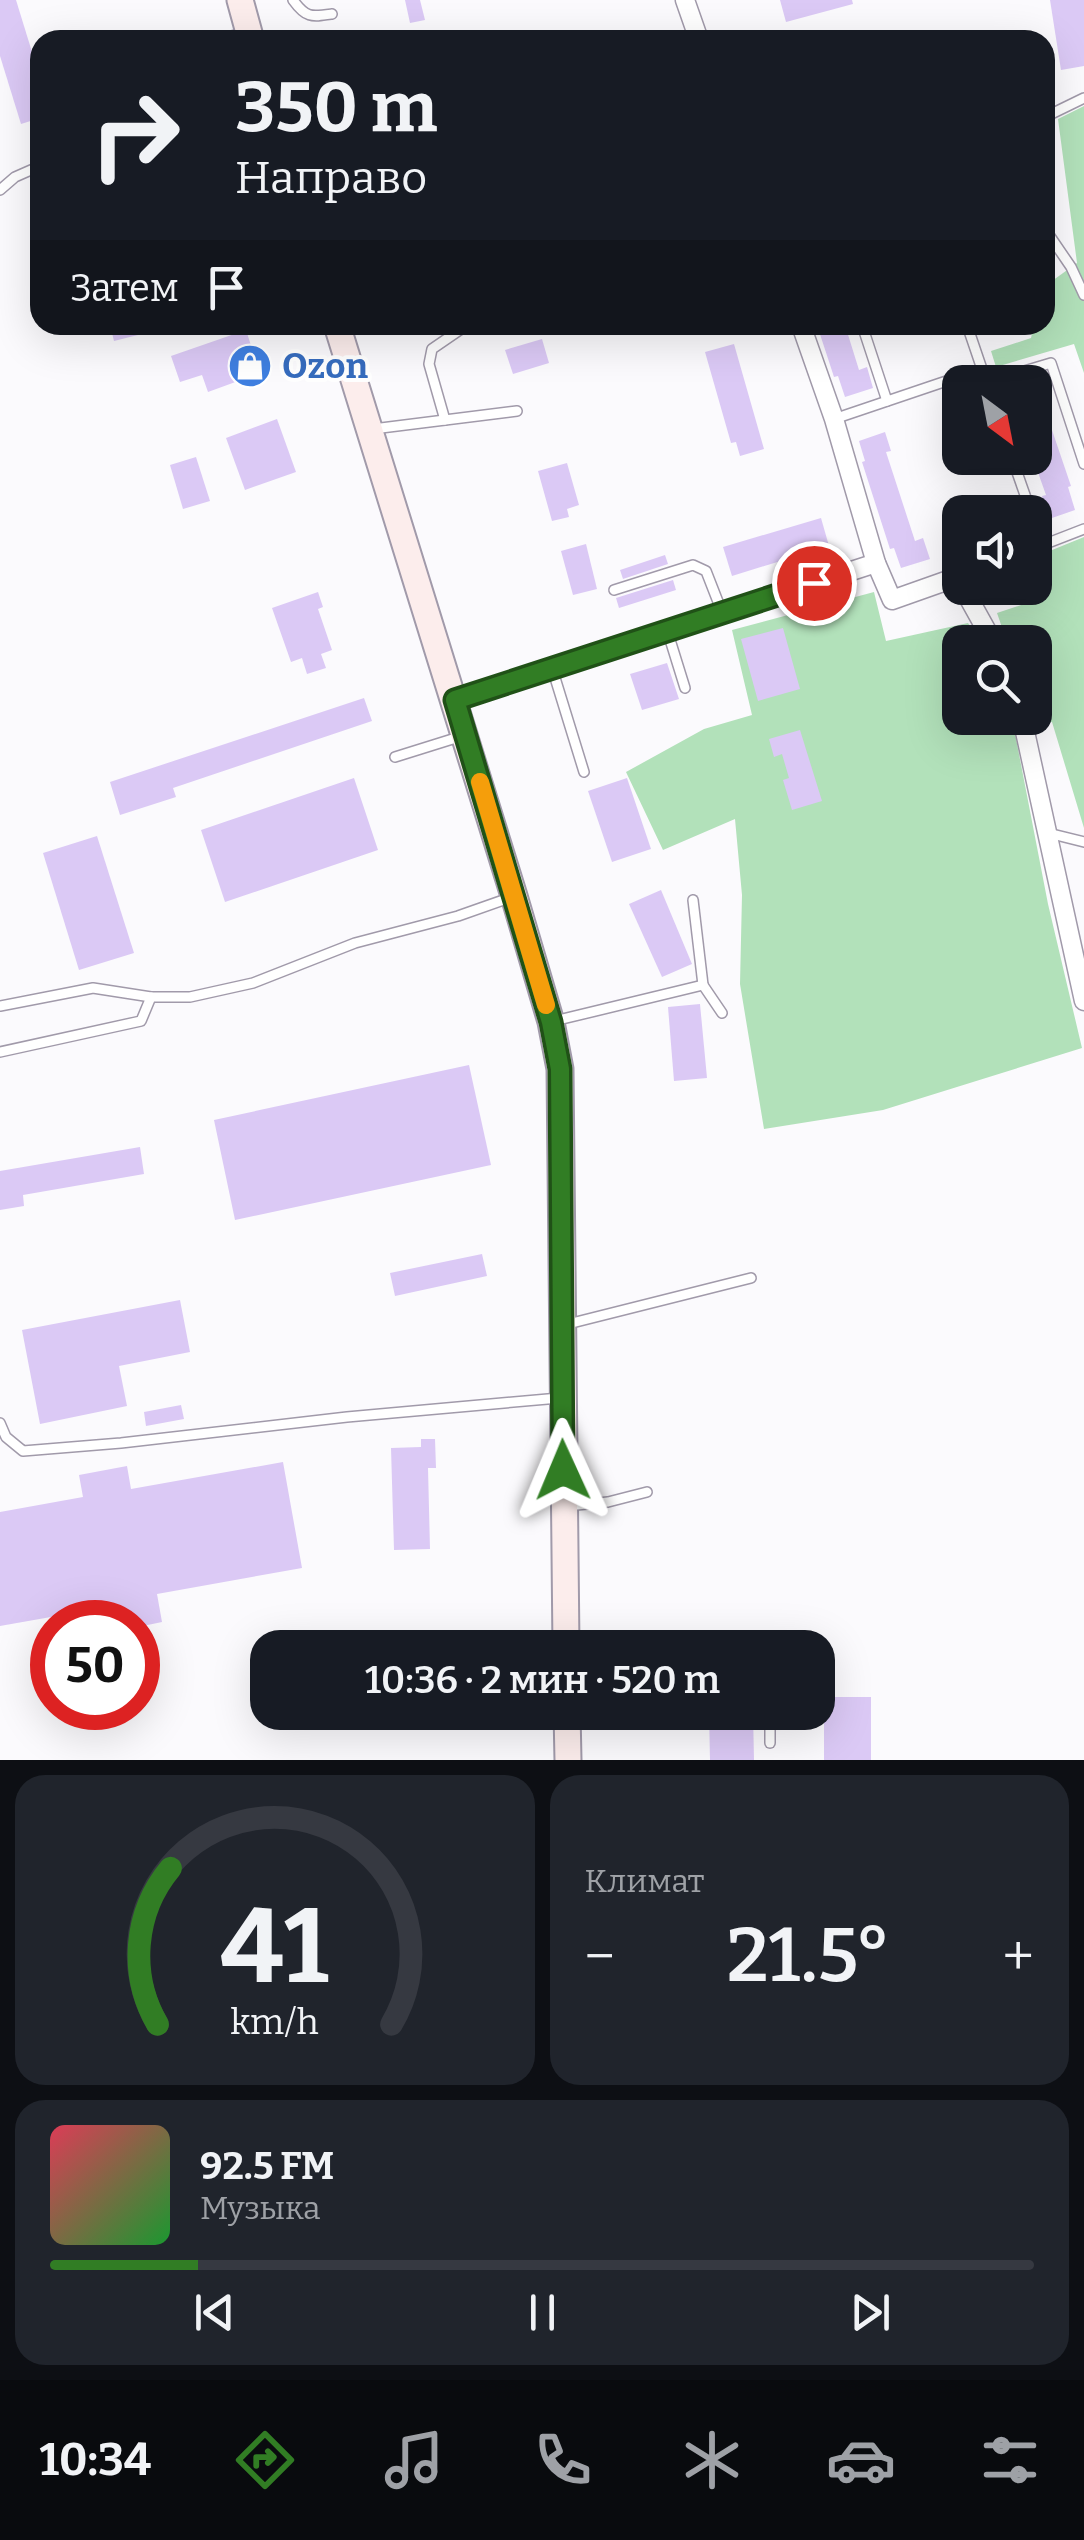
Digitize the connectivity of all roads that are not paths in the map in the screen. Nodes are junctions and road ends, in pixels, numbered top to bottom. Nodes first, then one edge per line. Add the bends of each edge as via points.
1 (240, 0) edge
2 (293, 0) edge
3 (685, 0) edge
4 (332, 14) dead end
5 (248, 30) edge
6 (696, 30) edge
7 (1084, 98) edge
8 (1055, 113) edge
9 (30, 171) edge
10 (0, 190) edge
11 (1055, 244) edge
12 (1084, 295) edge
13 (340, 335) edge
14 (452, 335) edge
15 (804, 335) edge
16 (865, 335) edge
17 (970, 335) edge
18 (981, 365) edge
19 (1052, 369) edge
20 (942, 383) edge
21 (887, 402) junction
22 (516, 412) dead end
23 (445, 420) junction
24 (834, 420) junction
25 (370, 430) junction
26 (1084, 464) edge
27 (1084, 530) edge
28 (1052, 542) edge
29 (876, 564) junction
30 (942, 586) edge
31 (614, 590) dead end
32 (722, 612) junction
33 (667, 630) junction
34 (552, 668) junction
35 (685, 688) dead end
36 (455, 700) junction
37 (466, 734) junction
38 (1026, 735) edge
39 (395, 758) dead end
40 (584, 772) dead end
41 (1046, 833) junction
42 (1084, 842) edge
43 (514, 896) junction
44 (693, 900) dead end
45 (703, 985) junction
46 (151, 997) junction
47 (1084, 1000) edge
48 (0, 1006) edge
49 (722, 1014) dead end
50 (551, 1022) junction
51 (0, 1052) edge
52 (751, 1278) dead end
53 (561, 1326) junction
54 (562, 1398) junction
55 (0, 1424) edge
56 (647, 1492) dead end
57 (564, 1506) junction
58 (566, 1630) edge
59 (567, 1730) edge
60 (770, 1730) edge
61 (770, 1742) dead end
62 (568, 1760) edge

1 - 5 main road
2 - 4 lane via 312,16
3 - 6 street
7 - 8 lane
9 - 10 lane
11 - 12 lane
13 - 25 main road
14 - 23 lane via 432,349 429,364
15 - 24 street
16 - 21 lane
17 - 18 lane
19 - 26 lane
20 - 21 lane
21 - 24 lane
22 - 23 lane
23 - 25 lane
24 - 29 street
25 - 36 main road
27 - 28 lane
29 - 30 street via 892,600
29 - 32 street
31 - 32 lane via 693,565 706,571
32 - 33 street
33 - 34 street
33 - 35 lane
34 - 36 street
34 - 40 lane
36 - 37 main road
37 - 39 lane
37 - 43 main road
38 - 41 street
41 - 42 lane
41 - 47 street
43 - 46 lane via 355,943 253,983 190,997
43 - 50 main road
44 - 45 lane
45 - 49 lane
45 - 50 lane
46 - 48 lane via 93,988
46 - 51 lane via 141,1021
50 - 53 main road via 560,1069
52 - 53 lane
53 - 54 main road
54 - 55 lane via 23,1451
54 - 57 main road
56 - 57 lane
57 - 58 main road
59 - 62 main road
60 - 61 lane

